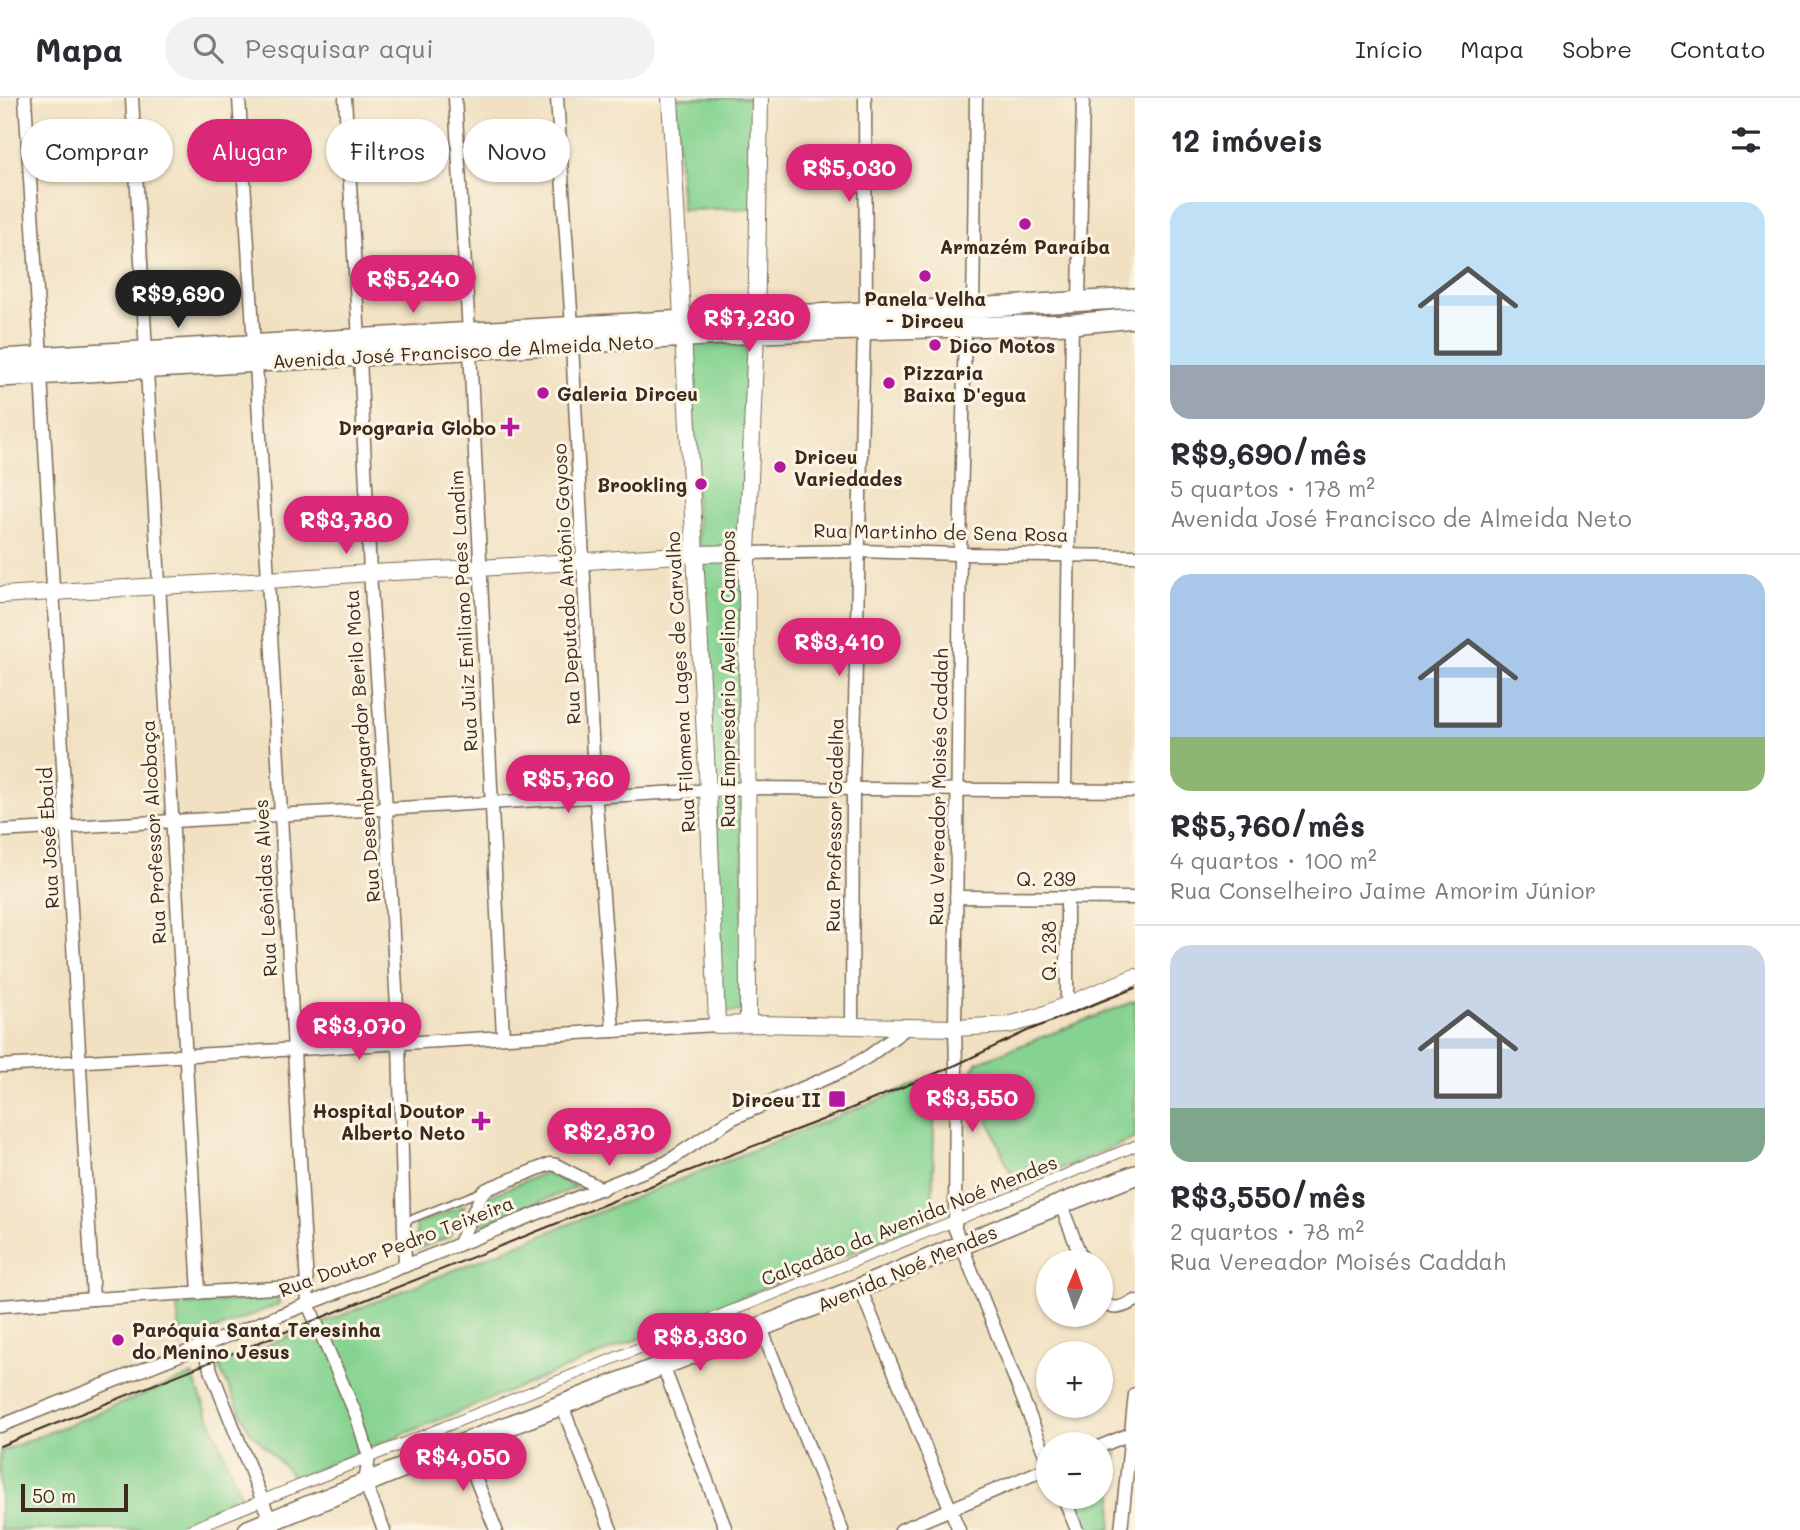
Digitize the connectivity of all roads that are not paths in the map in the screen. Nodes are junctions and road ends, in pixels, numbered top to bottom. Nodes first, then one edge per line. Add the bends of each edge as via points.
1 (25, 98) edge
2 (132, 98) edge
3 (239, 98) edge
4 (345, 98) edge
5 (455, 98) edge
6 (557, 98) edge
7 (670, 98) edge
8 (760, 98) edge
9 (865, 98) edge
10 (976, 98) edge
11 (1083, 98) edge
12 (1135, 298) edge
13 (1079, 302) junction
14 (973, 308) junction
15 (1135, 318) edge
16 (865, 320) junction
17 (756, 324) junction
18 (1072, 324) junction
19 (965, 327) junction
20 (682, 329) junction
21 (572, 335) junction
22 (469, 341) junction
23 (360, 347) junction
24 (255, 354) junction
25 (0, 359) edge
26 (146, 361) junction
27 (41, 366) junction
28 (0, 377) edge
29 (858, 551) junction
30 (747, 553) junction
31 (694, 554) junction
32 (960, 554) junction
33 (1068, 555) junction
34 (1135, 556) edge
35 (584, 561) junction
36 (480, 568) junction
37 (370, 573) junction
38 (268, 580) junction
39 (159, 586) junction
40 (53, 592) junction
41 (0, 595) edge
42 (748, 788) junction
43 (852, 788) junction
44 (958, 790) junction
45 (708, 791) junction
46 (1065, 791) junction
47 (1135, 791) edge
48 (597, 797) junction
49 (492, 802) junction
50 (386, 808) junction
51 (281, 815) junction
52 (172, 821) junction
53 (66, 826) junction
54 (0, 831) edge
55 (956, 897) junction
56 (1067, 897) junction
57 (1135, 898) edge
58 (1135, 977) edge
59 (1068, 1005) junction
60 (748, 1024) junction
61 (717, 1025) junction
62 (852, 1026) junction
63 (908, 1027) junction
64 (955, 1028) junction
65 (613, 1031) junction
66 (503, 1037) junction
67 (399, 1043) junction
68 (293, 1049) junction
69 (185, 1055) junction
70 (79, 1062) junction
71 (0, 1066) edge
72 (1135, 1146) edge
73 (1135, 1175) edge
74 (487, 1189) junction
75 (602, 1189) junction
76 (1060, 1205) junction
77 (954, 1221) junction
78 (403, 1223) junction
79 (458, 1245) junction
80 (962, 1246) junction
81 (1078, 1250) edge
82 (405, 1266) junction
83 (306, 1286) junction
84 (860, 1288) junction
85 (199, 1293) junction
86 (93, 1299) junction
87 (1135, 1301) edge
88 (307, 1304) junction
89 (0, 1307) edge
90 (1113, 1308) edge
91 (761, 1328) junction
92 (201, 1345) junction
93 (663, 1366) junction
94 (1135, 1394) edge
95 (562, 1406) junction
96 (0, 1426) edge
97 (1132, 1430) edge
98 (1036, 1432) edge
99 (1113, 1440) edge
100 (462, 1444) junction
101 (369, 1457) junction
102 (1036, 1473) edge
103 (365, 1483) junction
104 (263, 1500) junction
105 (1068, 1509) edge
106 (951, 1510) junction
107 (273, 1525) edge
108 (189, 1530) edge
109 (248, 1530) edge
110 (384, 1530) edge
111 (496, 1530) edge
112 (611, 1530) edge
113 (726, 1530) edge
114 (842, 1530) edge
115 (901, 1530) edge
116 (959, 1530) edge
117 (1077, 1530) edge
118 (1121, 1530) edge

1 - 27 street, Rua José Ebaid
2 - 26 street, Rua Professor Alcobaça
3 - 24 street, Rua Leônidas Alves
4 - 23 street, Rua Desembargardor Berilo Mota
5 - 22 street, Rua Juiz Emiliano Paes Landim
6 - 21 street, Rua Deputado Antônio Gayoso
7 - 20 street, Rua Filomena Lages de Carvalho
8 - 17 street, Rua Empresário Avelino Campos
9 - 16 street, Rua Professor Gadelha
10 - 14 street
11 - 13 street
12 - 13 main road, Avenida José Francisco de Almeida Neto
13 - 14 main road, Avenida José Francisco de Almeida Neto
14 - 16 main road, Avenida José Francisco de Almeida Neto
15 - 18 main road, Avenida José Francisco de Almeida Neto
16 - 17 main road, Avenida José Francisco de Almeida Neto
16 - 19 main road, Avenida José Francisco de Almeida Neto
16 - 29 street, Rua Professor Gadelha
17 - 20 main road, Avenida José Francisco de Almeida Neto
17 - 30 street, Rua Empresário Avelino Campos
18 - 19 main road, Avenida José Francisco de Almeida Neto
18 - 33 street
19 - 32 street, Rua Vereador Moisés Caddah
20 - 21 main road, Avenida José Francisco de Almeida Neto
20 - 31 street, Rua Filomena Lages de Carvalho
21 - 22 main road, Avenida José Francisco de Almeida Neto
21 - 35 street, Rua Deputado Antônio Gayoso
22 - 23 main road, Avenida José Francisco de Almeida Neto
22 - 36 street, Rua Juiz Emiliano Paes Landim
23 - 24 main road, Avenida José Francisco de Almeida Neto
23 - 37 street, Rua Desembargardor Berilo Mota
24 - 26 main road, Avenida José Francisco de Almeida Neto
24 - 38 street, Rua Leônidas Alves
25 - 27 main road, Avenida José Francisco de Almeida Neto
26 - 27 main road, Avenida José Francisco de Almeida Neto
26 - 39 street, Rua Professor Alcobaça
27 - 28 main road, Avenida José Francisco de Almeida Neto
27 - 40 street, Rua José Ebaid
29 - 30 street, Rua Martinho de Sena Rosa
29 - 32 street, Rua Martinho de Sena Rosa
29 - 43 street, Rua Professor Gadelha
30 - 31 street
30 - 42 street, Rua Empresário Avelino Campos
31 - 35 street
31 - 45 street, Rua Filomena Lages de Carvalho
32 - 33 street, Rua Martinho de Sena Rosa
32 - 44 street, Rua Vereador Moisés Caddah
33 - 34 street, Rua Martinho de Sena Rosa
33 - 46 street
35 - 36 street
35 - 48 street, Rua Deputado Antônio Gayoso
36 - 37 street
36 - 49 street, Rua Juiz Emiliano Paes Landim
37 - 38 street
37 - 50 street, Rua Desembargardor Berilo Mota
38 - 39 street
38 - 51 street, Rua Leônidas Alves
39 - 40 street
39 - 52 street, Rua Professor Alcobaça
40 - 41 street
40 - 53 street, Rua José Ebaid
42 - 43 street
42 - 45 street
42 - 60 street, Rua Empresário Avelino Campos
43 - 44 street
43 - 62 street, Rua Professor Gadelha
44 - 46 street
44 - 55 street, Rua Vereador Moisés Caddah
45 - 48 street
45 - 61 street, Rua Filomena Lages de Carvalho
46 - 47 street
48 - 49 street
48 - 65 street, Rua Deputado Antônio Gayoso
49 - 50 street
49 - 66 street, Rua Juiz Emiliano Paes Landim
50 - 51 street
50 - 67 street, Rua Desembargardor Berilo Mota
51 - 52 street
51 - 68 street, Rua Leônidas Alves
52 - 53 street
52 - 69 street, Rua Professor Alcobaça
53 - 54 street
53 - 70 street, Rua José Ebaid
55 - 56 street, Q. 239
55 - 64 street, Rua Vereador Moisés Caddah
56 - 57 street, Q. 239
56 - 59 street, Q. 238
58 - 59 street
59 - 64 street via 1008,1025
60 - 61 street
60 - 62 street
61 - 65 street
62 - 63 street
63 - 64 street
63 - 75 street, Rua Doutor Pedro Teixeira via 845,1070 733,1118 667,1162
64 - 77 street, Rua Vereador Moisés Caddah
65 - 66 street
66 - 67 street
67 - 68 street
67 - 78 street, Rua Desembargardor Berilo Mota
68 - 69 street
68 - 83 street, Rua Leônidas Alves
69 - 70 street
69 - 85 street, Rua Professor Alcobaça
70 - 71 street
70 - 86 street, Rua José Ebaid
72 - 77 street, Calçadão da Avenida Noé Mendes
73 - 76 main road, Avenida Noé Mendes
74 - 75 street via 550,1164
74 - 78 lane
74 - 79 street
75 - 79 street, Rua Doutor Pedro Teixeira
76 - 80 main road, Avenida Noé Mendes
76 - 81 street
77 - 80 street, Rua Vereador Moisés Caddah
77 - 101 street, Calçadão da Avenida Noé Mendes
78 - 82 street, Rua Desembargardor Berilo Mota
79 - 82 street, Rua Doutor Pedro Teixeira
80 - 84 main road, Avenida Noé Mendes
80 - 98 street, Rua Vereador Moisés Caddah
82 - 88 street, Rua Doutor Pedro Teixeira
83 - 85 street
83 - 88 street, Rua Leônidas Alves
84 - 91 main road, Avenida Noé Mendes
84 - 106 street
85 - 86 street
86 - 89 street
87 - 90 street
88 - 92 street, Rua Doutor Pedro Teixeira
88 - 101 street, Rua Leônidas Alves via 357,1417
91 - 93 main road, Avenida Noé Mendes
91 - 114 street
92 - 96 street, Rua Doutor Pedro Teixeira
92 - 104 street
93 - 95 main road, Avenida Noé Mendes
93 - 113 street
94 - 97 street
95 - 100 main road, Avenida Noé Mendes
95 - 112 street
97 - 99 street
97 - 118 street
100 - 103 main road, Avenida Noé Mendes
100 - 111 street
101 - 103 street, Rua Leônidas Alves
101 - 104 street, Calçadão da Avenida Noé Mendes
102 - 106 street
103 - 107 main road, Avenida Noé Mendes
103 - 110 street
104 - 107 street
104 - 108 street, Calçadão da Avenida Noé Mendes
105 - 117 street
106 - 115 street
106 - 116 street
107 - 109 main road, Avenida Noé Mendes

